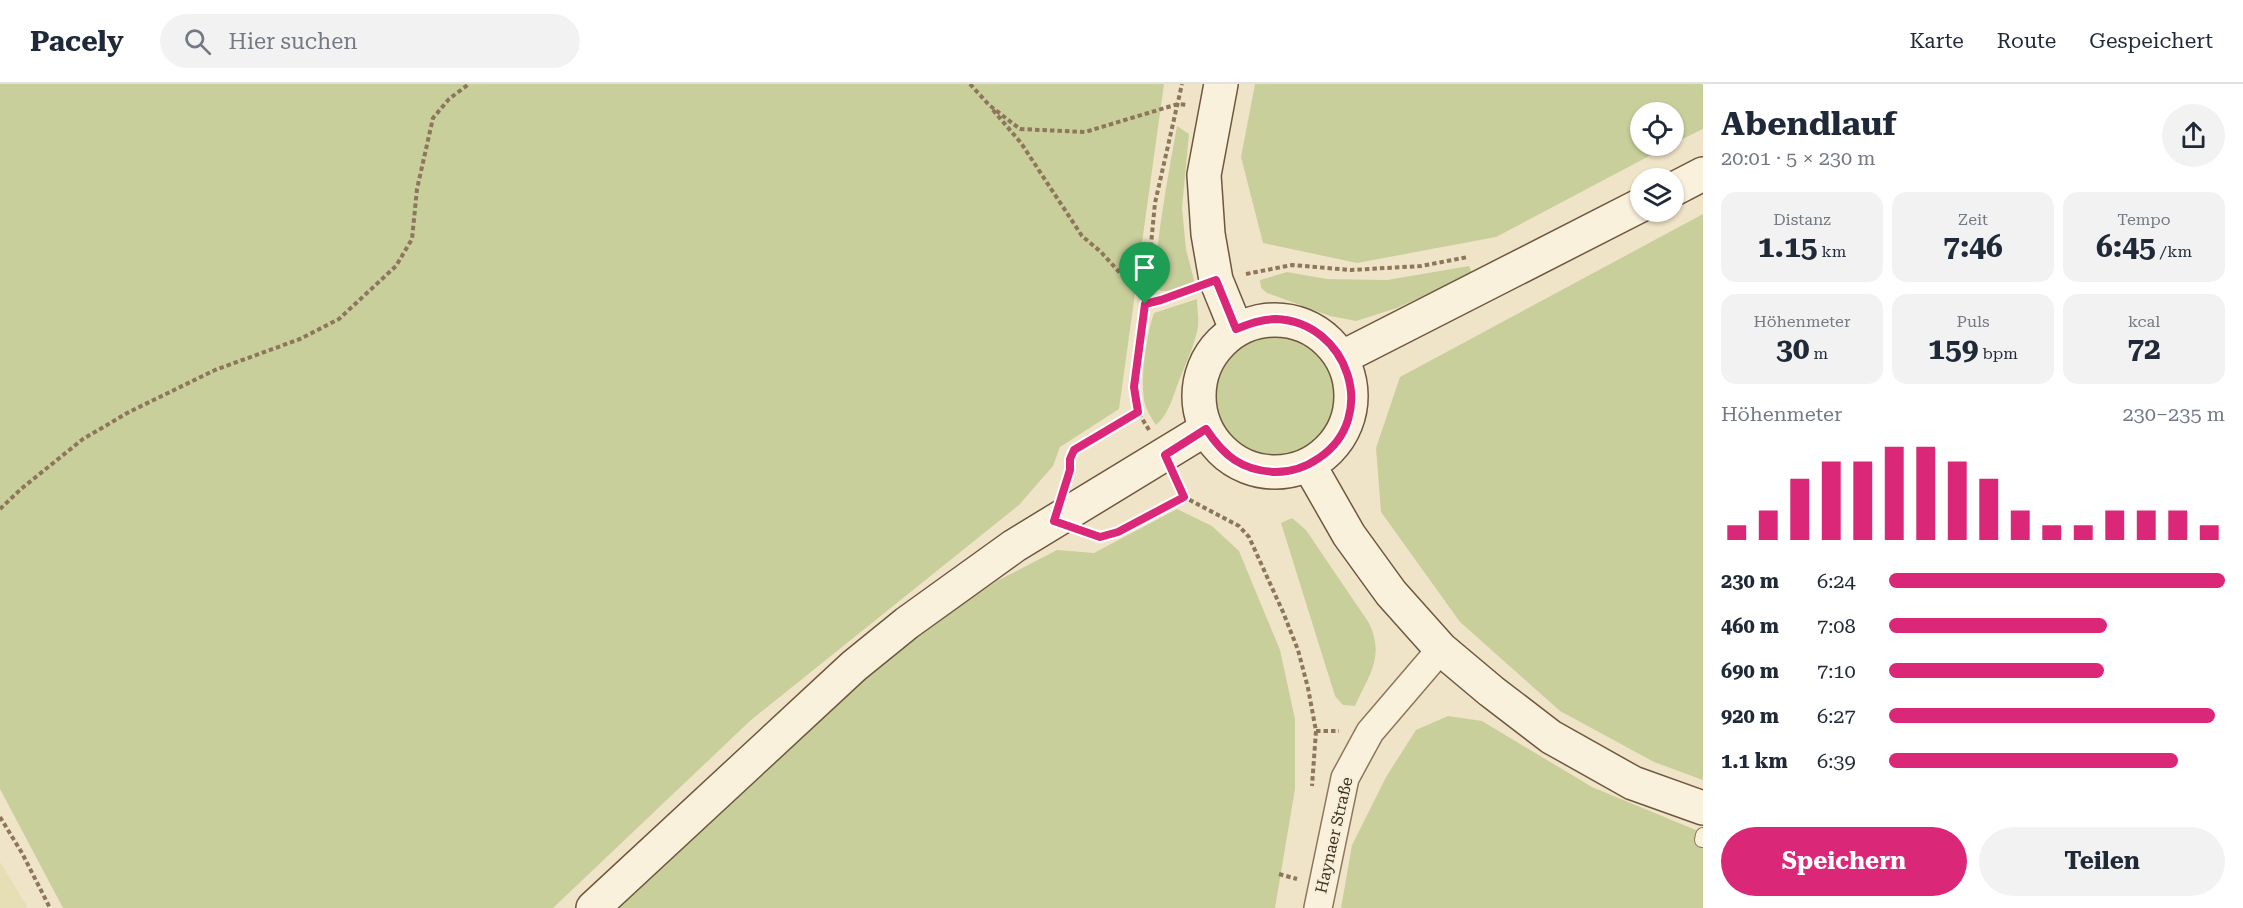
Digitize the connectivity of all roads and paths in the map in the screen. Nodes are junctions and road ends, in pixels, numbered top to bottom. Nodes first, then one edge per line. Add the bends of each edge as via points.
1 (469, 84) edge
2 (970, 84) edge
3 (1182, 84) edge
4 (1218, 96) edge
5 (1178, 104) junction
6 (989, 105) junction
7 (1703, 174) edge
8 (1684, 184) edge
9 (1630, 211) edge
10 (1474, 255) dead end
11 (1216, 280) junction
12 (1146, 296) junction
13 (1145, 304) junction
14 (1236, 329) junction
15 (1341, 358) junction
16 (1138, 412) junction
17 (1206, 429) junction
18 (1165, 455) junction
19 (1309, 465) junction
20 (1184, 497) junction
21 (0, 509) edge
22 (1054, 521) junction
23 (1441, 649) junction
24 (1312, 788) dead end
25 (1703, 808) edge
26 (0, 817) edge
27 (1301, 868) dead end
28 (1297, 889) dead end
29 (50, 908) edge
30 (593, 908) edge
31 (1318, 908) edge

1 - 21 path via 433,118 417,189 412,239 396,266 339,319 300,339 214,370 129,412 83,439
2 - 6 path
3 - 5 path
4 - 5 path
4 - 11 street via 1204,174
5 - 6 path via 1085,132 1020,129
5 - 12 path via 1155,203
6 - 12 path via 1021,144 1082,236
7 - 8 street
9 - 15 street
10 - 11 path via 1421,266 1351,270 1292,265
11 - 13 path
11 - 14 street
12 - 13 path
13 - 16 path via 1134,387
14 - 15 street via 1275,319 1295,322 1313,329
14 - 17 street via 1212,351 1202,373 1198,397
15 - 19 street via 1349,377 1348,418 1340,437
16 - 18 path
16 - 22 path via 1074,450
17 - 18 street
17 - 19 street via 1219,449 1239,464 1262,472 1286,472
18 - 20 path
18 - 22 street
19 - 23 street via 1349,535 1391,593
20 - 22 path via 1118,532 1100,537
20 - 24 path via 1239,526 1249,537 1284,612 1298,650 1316,731
22 - 30 street via 956,586 854,666
23 - 25 street via 1551,737 1633,783
23 - 31 street, Haynaer Straße via 1370,732 1345,778
26 - 29 path
27 - 28 path

